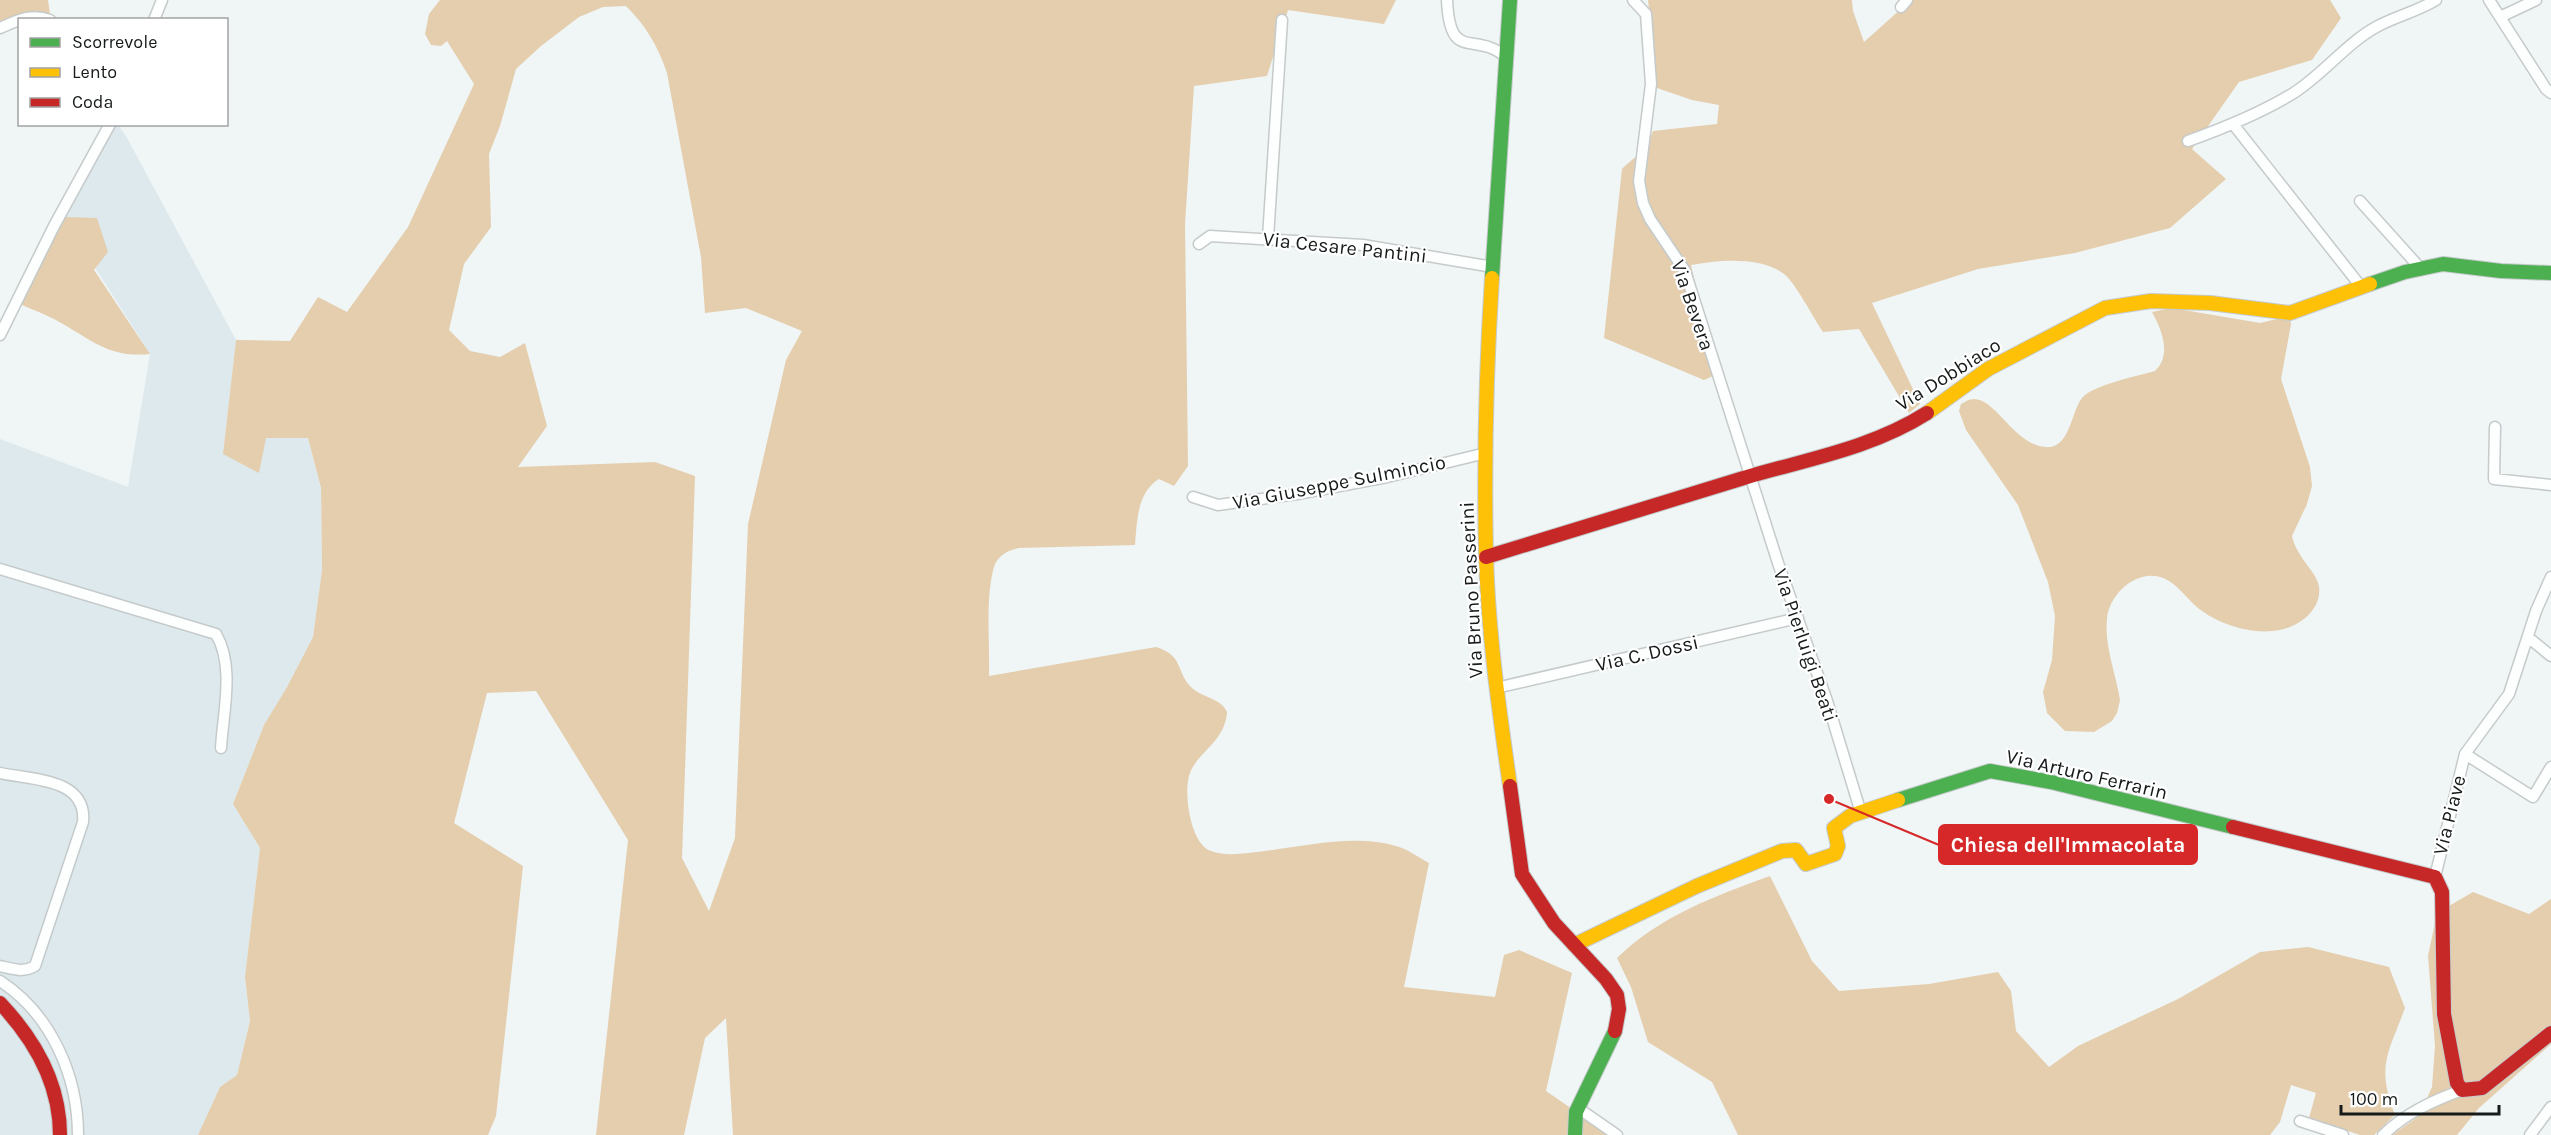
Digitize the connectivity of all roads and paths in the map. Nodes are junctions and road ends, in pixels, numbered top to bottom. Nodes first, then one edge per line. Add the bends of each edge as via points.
1 (162, 0) edge
2 (1447, 0) edge
3 (1510, 0) edge
4 (1633, 0) edge
5 (2436, 0) edge
6 (2489, 0) edge
7 (2536, 0) edge
8 (2500, 17) junction
9 (22, 18) edge
10 (44, 18) edge
11 (155, 18) edge
12 (18, 20) edge
13 (1282, 20) dead end
14 (0, 28) edge
15 (1507, 58) junction
16 (2551, 93) edge
17 (2233, 124) junction
18 (109, 126) edge
19 (2188, 141) dead end
20 (2360, 201) dead end
21 (1268, 238) junction
22 (1199, 244) dead end
23 (1493, 267) junction
24 (2421, 269) junction
25 (2551, 273) edge
26 (2362, 288) junction
27 (0, 335) edge
28 (2495, 427) dead end
29 (1486, 453) junction
30 (1750, 476) junction
31 (2551, 485) edge
32 (1193, 497) dead end
33 (1486, 557) junction
34 (0, 569) edge
35 (2551, 577) edge
36 (1798, 618) junction
37 (2529, 638) junction
38 (2551, 656) edge
39 (1496, 688) junction
40 (221, 748) dead end
41 (2465, 754) junction
42 (2551, 767) edge
43 (0, 773) edge
44 (1861, 813) junction
45 (2435, 877) junction
46 (1574, 945) junction
47 (0, 966) edge
48 (0, 981) edge
49 (0, 1003) edge
50 (2551, 1033) edge
51 (2462, 1090) junction
52 (2551, 1107) edge
53 (1578, 1108) junction
54 (2300, 1121) dead end
55 (60, 1135) edge
56 (78, 1135) edge
57 (1575, 1135) edge
58 (1617, 1135) edge
59 (2343, 1135) edge
60 (2383, 1135) edge
61 (2530, 1135) edge

1 - 11 street
2 - 15 street via 1452,34 1459,40 1496,49
3 - 15 street, Via Bruno Passerini
4 - 30 street, Via Bevera via 1646,14 1651,84 1639,181 1643,203 1685,271
5 - 17 street via 2380,25 2293,93
6 - 8 street
7 - 8 street
8 - 16 street
9 - 10 street
12 - 14 street
13 - 21 street
15 - 23 street, Via Bruno Passerini
17 - 19 street
17 - 26 street
18 - 27 street
20 - 24 street
21 - 22 street, Via Cesare Pantini via 1210,236
21 - 23 street, Via Cesare Pantini via 1363,245
23 - 29 street, Via Bruno Passerini via 1486,368
24 - 25 street, Via Dobbiaco via 2443,264 2502,272
24 - 26 street, Via Dobbiaco
26 - 30 street, Via Dobbiaco via 2290,313 2210,303 2151,301 2104,308 1988,369 1911,423 1849,449
28 - 31 street via 2494,479
29 - 32 street, Via Giuseppe Sulmincio via 1297,494 1218,505
29 - 33 street, Via Bruno Passerini
30 - 33 street, Via Dobbiaco
30 - 36 street, Via Pierluigi Beati
33 - 39 street, Via Bruno Passerini
34 - 40 street via 216,634 227,662
35 - 37 street, Via Piave
36 - 39 street, Via C. Dossi
36 - 44 street, Via Pierluigi Beati
37 - 38 street
37 - 41 street, Via Piave via 2509,694
39 - 46 street, Via Bruno Passerini via 1522,874 1539,903
41 - 42 street, Via Piave via 2533,796
41 - 45 street, Via Piave
43 - 47 street via 67,787 81,801 84,811 35,966 18,971
44 - 45 street, Via Arturo Ferrarin via 1990,771 2086,790
44 - 46 street, Via Arturo Ferrarin via 1834,828 1838,846 1835,854 1806,864 1796,850 1782,851 1697,886
45 - 51 street via 2442,892 2444,1014 2457,1083
46 - 53 street, Via Bruno Passerini via 1617,995 1618,1009 1610,1046
48 - 56 street via 27,1002 61,1054 76,1107
49 - 55 street via 40,1054 58,1105
50 - 51 street via 2482,1088
51 - 60 street via 2398,1120
52 - 61 street
53 - 57 street, Via Bruno Passerini
53 - 58 street
54 - 59 street

